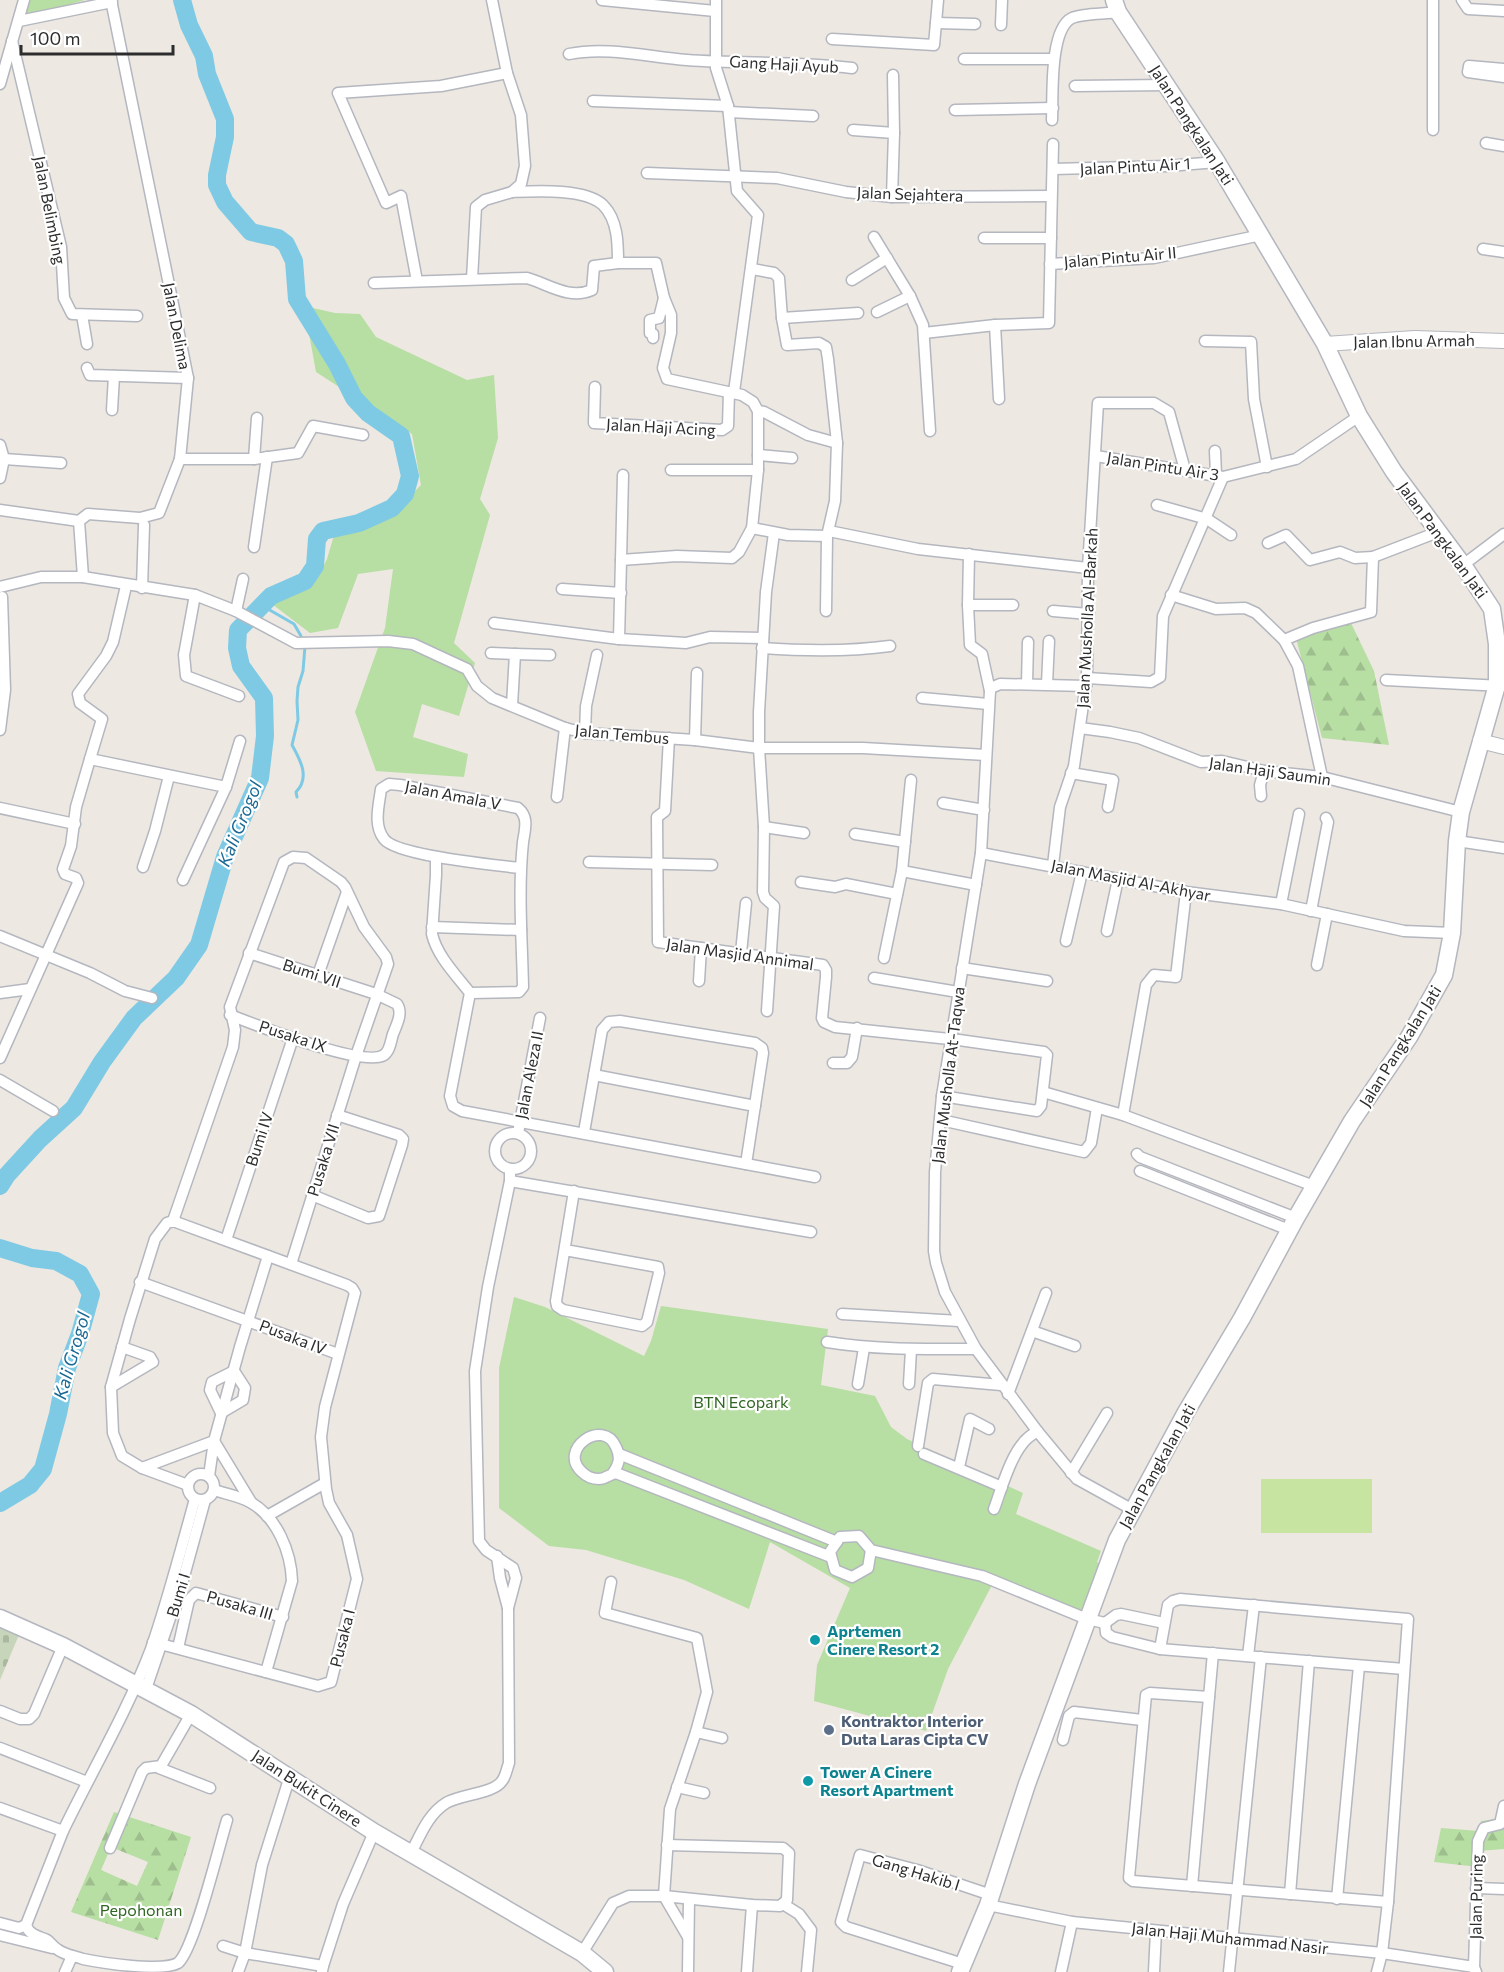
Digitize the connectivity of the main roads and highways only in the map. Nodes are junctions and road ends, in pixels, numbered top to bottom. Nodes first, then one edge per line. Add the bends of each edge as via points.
1 (1116, 6) edge
2 (1500, 686) edge
3 (0, 1618) edge
4 (961, 1968) edge
5 (605, 1972) edge

1 - 2 main road, Jalan Pangkalan Jati via 1261,235 1325,344 1359,416 1492,609
2 - 4 main road, Jalan Pangkalan Jati via 1461,812 1452,933 1444,975 1292,1224 1117,1540 989,1900
3 - 5 main road, Jalan Bukit Cinere via 63,1646 191,1714 374,1832 582,1953

